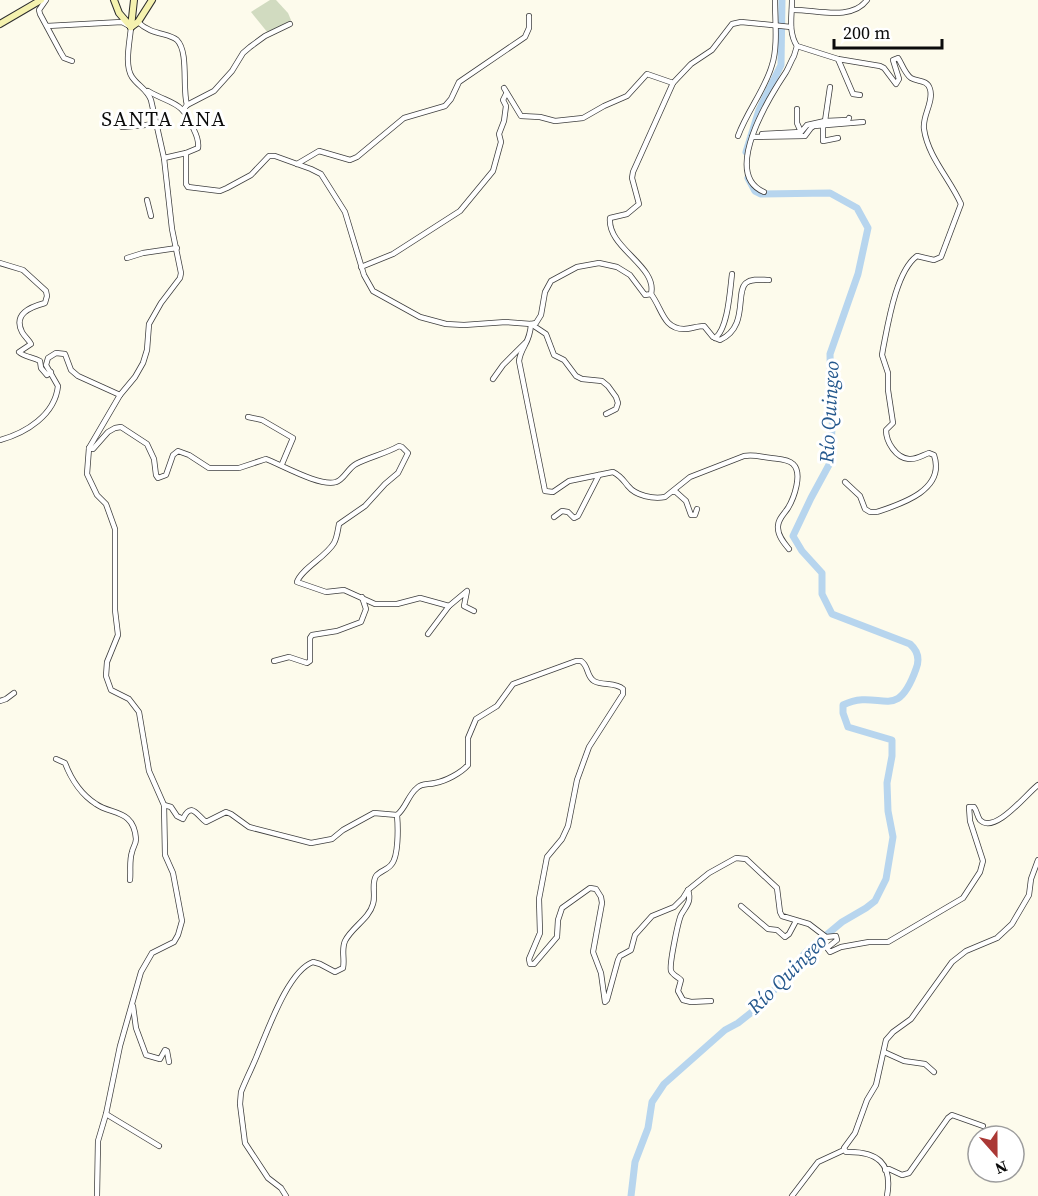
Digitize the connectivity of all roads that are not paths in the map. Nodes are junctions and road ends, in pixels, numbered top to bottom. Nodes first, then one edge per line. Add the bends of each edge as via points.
1 (41, 0) edge
2 (46, 0) edge
3 (114, 0) edge
4 (134, 0) edge
5 (152, 0) edge
6 (775, 0) edge
7 (792, 0) edge
8 (867, 0) edge
9 (792, 10) junction
10 (529, 16) dead end
11 (138, 22) junction
12 (0, 24) edge
13 (290, 24) dead end
14 (776, 25) junction
15 (47, 26) junction
16 (789, 26) junction
17 (131, 27) junction
18 (796, 46) junction
19 (838, 59) junction
20 (72, 61) dead end
21 (673, 83) junction
22 (830, 87) dead end
23 (144, 88) junction
24 (504, 88) dead end
25 (506, 94) junction
26 (860, 95) dead end
27 (185, 108) junction
28 (797, 109) dead end
29 (849, 118) dead end
30 (863, 122) dead end
31 (824, 123) junction
32 (157, 124) junction
33 (122, 127) dead end
34 (801, 132) junction
35 (752, 135) junction
36 (738, 136) dead end
37 (838, 138) dead end
38 (186, 153) junction
39 (164, 158) junction
40 (297, 164) junction
41 (764, 192) dead end
42 (147, 200) dead end
43 (151, 216) dead end
44 (177, 248) junction
45 (127, 258) dead end
46 (0, 262) edge
47 (361, 267) junction
48 (732, 274) dead end
49 (769, 280) dead end
50 (651, 294) junction
51 (531, 324) junction
52 (715, 338) junction
53 (529, 339) junction
54 (51, 372) junction
55 (494, 380) dead end
56 (120, 395) junction
57 (606, 414) dead end
58 (248, 417) dead end
59 (0, 440) edge
60 (89, 448) junction
61 (282, 465) junction
62 (599, 475) junction
63 (845, 482) dead end
64 (671, 493) junction
65 (698, 509) dead end
66 (554, 517) dead end
67 (789, 549) dead end
68 (362, 597) junction
69 (449, 606) junction
70 (474, 611) dead end
71 (428, 634) dead end
72 (274, 661) dead end
73 (14, 693) dead end
74 (0, 701) edge
75 (56, 759) dead end
76 (1038, 785) edge
77 (164, 806) junction
78 (397, 815) junction
79 (1038, 860) edge
80 (130, 880) dead end
81 (688, 890) junction
82 (741, 906) dead end
83 (796, 921) junction
84 (132, 1001) junction
85 (711, 1001) dead end
86 (884, 1052) junction
87 (169, 1062) dead end
88 (934, 1072) dead end
89 (106, 1114) junction
90 (977, 1124) edge
91 (159, 1146) dead end
92 (844, 1150) junction
93 (885, 1170) junction
94 (98, 1196) edge
95 (286, 1196) edge
96 (792, 1196) edge
97 (887, 1196) edge

1 - 12 street
2 - 15 street via 39,10
3 - 17 street
4 - 17 street
5 - 11 street
6 - 14 street
7 - 9 street
8 - 9 street via 858,9 834,13
9 - 16 street
10 - 40 street via 525,37 459,82 445,106 404,118 350,160 319,151
11 - 17 street
11 - 27 street via 179,42
13 - 27 street via 250,47 214,91
14 - 16 street
14 - 21 street via 732,24 712,50
14 - 36 street via 773,65
15 - 17 street via 122,22
15 - 20 street via 64,58
16 - 18 street
17 - 23 street via 131,74
18 - 19 street
18 - 35 street via 788,69
19 - 26 street via 853,94
19 - 63 street via 880,66 896,84 899,79 893,60 898,58 908,76 928,85 925,135 961,204 941,257 934,260 917,256 909,264 895,293 882,355 888,373 893,423 885,434 897,454 905,458 934,455 932,477 920,495 877,512 866,509 860,496
21 - 25 street via 647,74 623,98 583,118 564,121 521,116
21 - 50 street via 633,172 639,204 627,214 610,218 611,231 647,274
22 - 31 street
23 - 27 street
23 - 32 street
24 - 25 street
25 - 47 street via 501,142 493,171 460,211 393,254
27 - 38 street via 199,141 198,148
28 - 34 street
29 - 31 street
30 - 31 street
31 - 34 street via 807,125
31 - 35 street via 811,128 805,136
31 - 37 street via 823,141
32 - 33 street
32 - 39 street
34 - 35 street
35 - 41 street via 747,171
38 - 39 street
38 - 40 street via 188,188 228,189 251,175 269,156
39 - 44 street
40 - 47 street via 317,171 328,184 349,221
42 - 43 street
44 - 45 street
44 - 56 street via 180,278 152,317 146,358
46 - 54 street via 23,270 46,291 45,303 21,315 22,332 31,344 19,352 40,360 47,375
47 - 51 street via 373,291 420,317 446,324
48 - 52 street via 727,313 720,335
49 - 52 street via 746,282 740,314 731,333 720,340
50 - 51 street via 645,295 630,275 617,267 599,263 577,267 551,281 540,319
50 - 52 street via 670,326 704,326
51 - 53 street
51 - 57 street via 546,334 554,355 564,360 576,376 608,386 618,403 616,410
53 - 55 street
53 - 62 street via 519,361 543,488 553,492 569,481
54 - 56 street via 46,365 48,358 56,353 65,354 71,370
54 - 59 street via 58,386 41,420
56 - 60 street
58 - 61 street via 262,420 293,438
60 - 61 street via 93,449 108,432 121,427 147,444 158,478 166,475 178,451 209,468 239,468 266,459
60 - 77 street via 87,474 106,504 115,529 118,635 106,676 111,690 129,699 139,712 149,771
61 - 68 street via 334,483 357,463 399,446 406,449 408,453 398,473 365,506 339,524 334,543 297,580 298,584 326,592 344,590
62 - 64 street via 613,472 638,494 661,498
62 - 66 street via 578,516 574,518 562,511
64 - 65 street via 684,497 691,515
64 - 67 street via 690,477 744,456 791,462 798,474 797,481 778,527
68 - 69 street via 375,604 420,598
68 - 72 street via 366,609 361,622 312,635 310,661 289,657
69 - 70 street via 467,591 464,606
69 - 71 street
73 - 74 street
75 - 80 street via 65,763 70,777 97,806 128,819 136,840
76 - 83 street via 993,823 981,820 974,807 969,807 969,821 983,861 980,872 963,898 888,942 869,942 830,952 827,947 837,940 835,936 826,937 809,924
77 - 78 street via 171,807 183,819 192,810 206,822 221,814 231,814 249,827 311,843 332,839 374,813
77 - 84 street via 165,855 182,921 174,942 152,953 146,961
78 - 81 street via 415,789 464,770 468,765 468,738 476,719 497,706 513,684 581,661 596,682 619,685 623,694 589,747 577,780 568,826 547,857 539,899 540,933 529,962 534,964 557,937 562,908 590,888 596,889 602,903 593,952 606,1001 618,960 631,950 635,935 652,916 674,907
78 - 95 street via 394,860 378,874 370,910 345,941 343,968 335,972 318,963 306,966 277,1006 241,1092 245,1143 268,1178
79 - 86 street via 1029,895 1012,924 997,938 966,951 950,963 910,1019 886,1040
81 - 83 street via 717,868 742,857 777,888 782,916
81 - 85 street via 690,901 681,915 670,968 681,980 678,991 682,1000
82 - 83 street via 768,929 785,937
84 - 87 street via 142,1050 160,1059 165,1050
84 - 89 street
86 - 88 street via 904,1061 925,1064
86 - 92 street via 876,1085
89 - 91 street
89 - 94 street via 98,1140
90 - 93 street via 952,1115 909,1173
92 - 93 street via 872,1154
92 - 96 street via 818,1162
93 - 97 street via 889,1181

